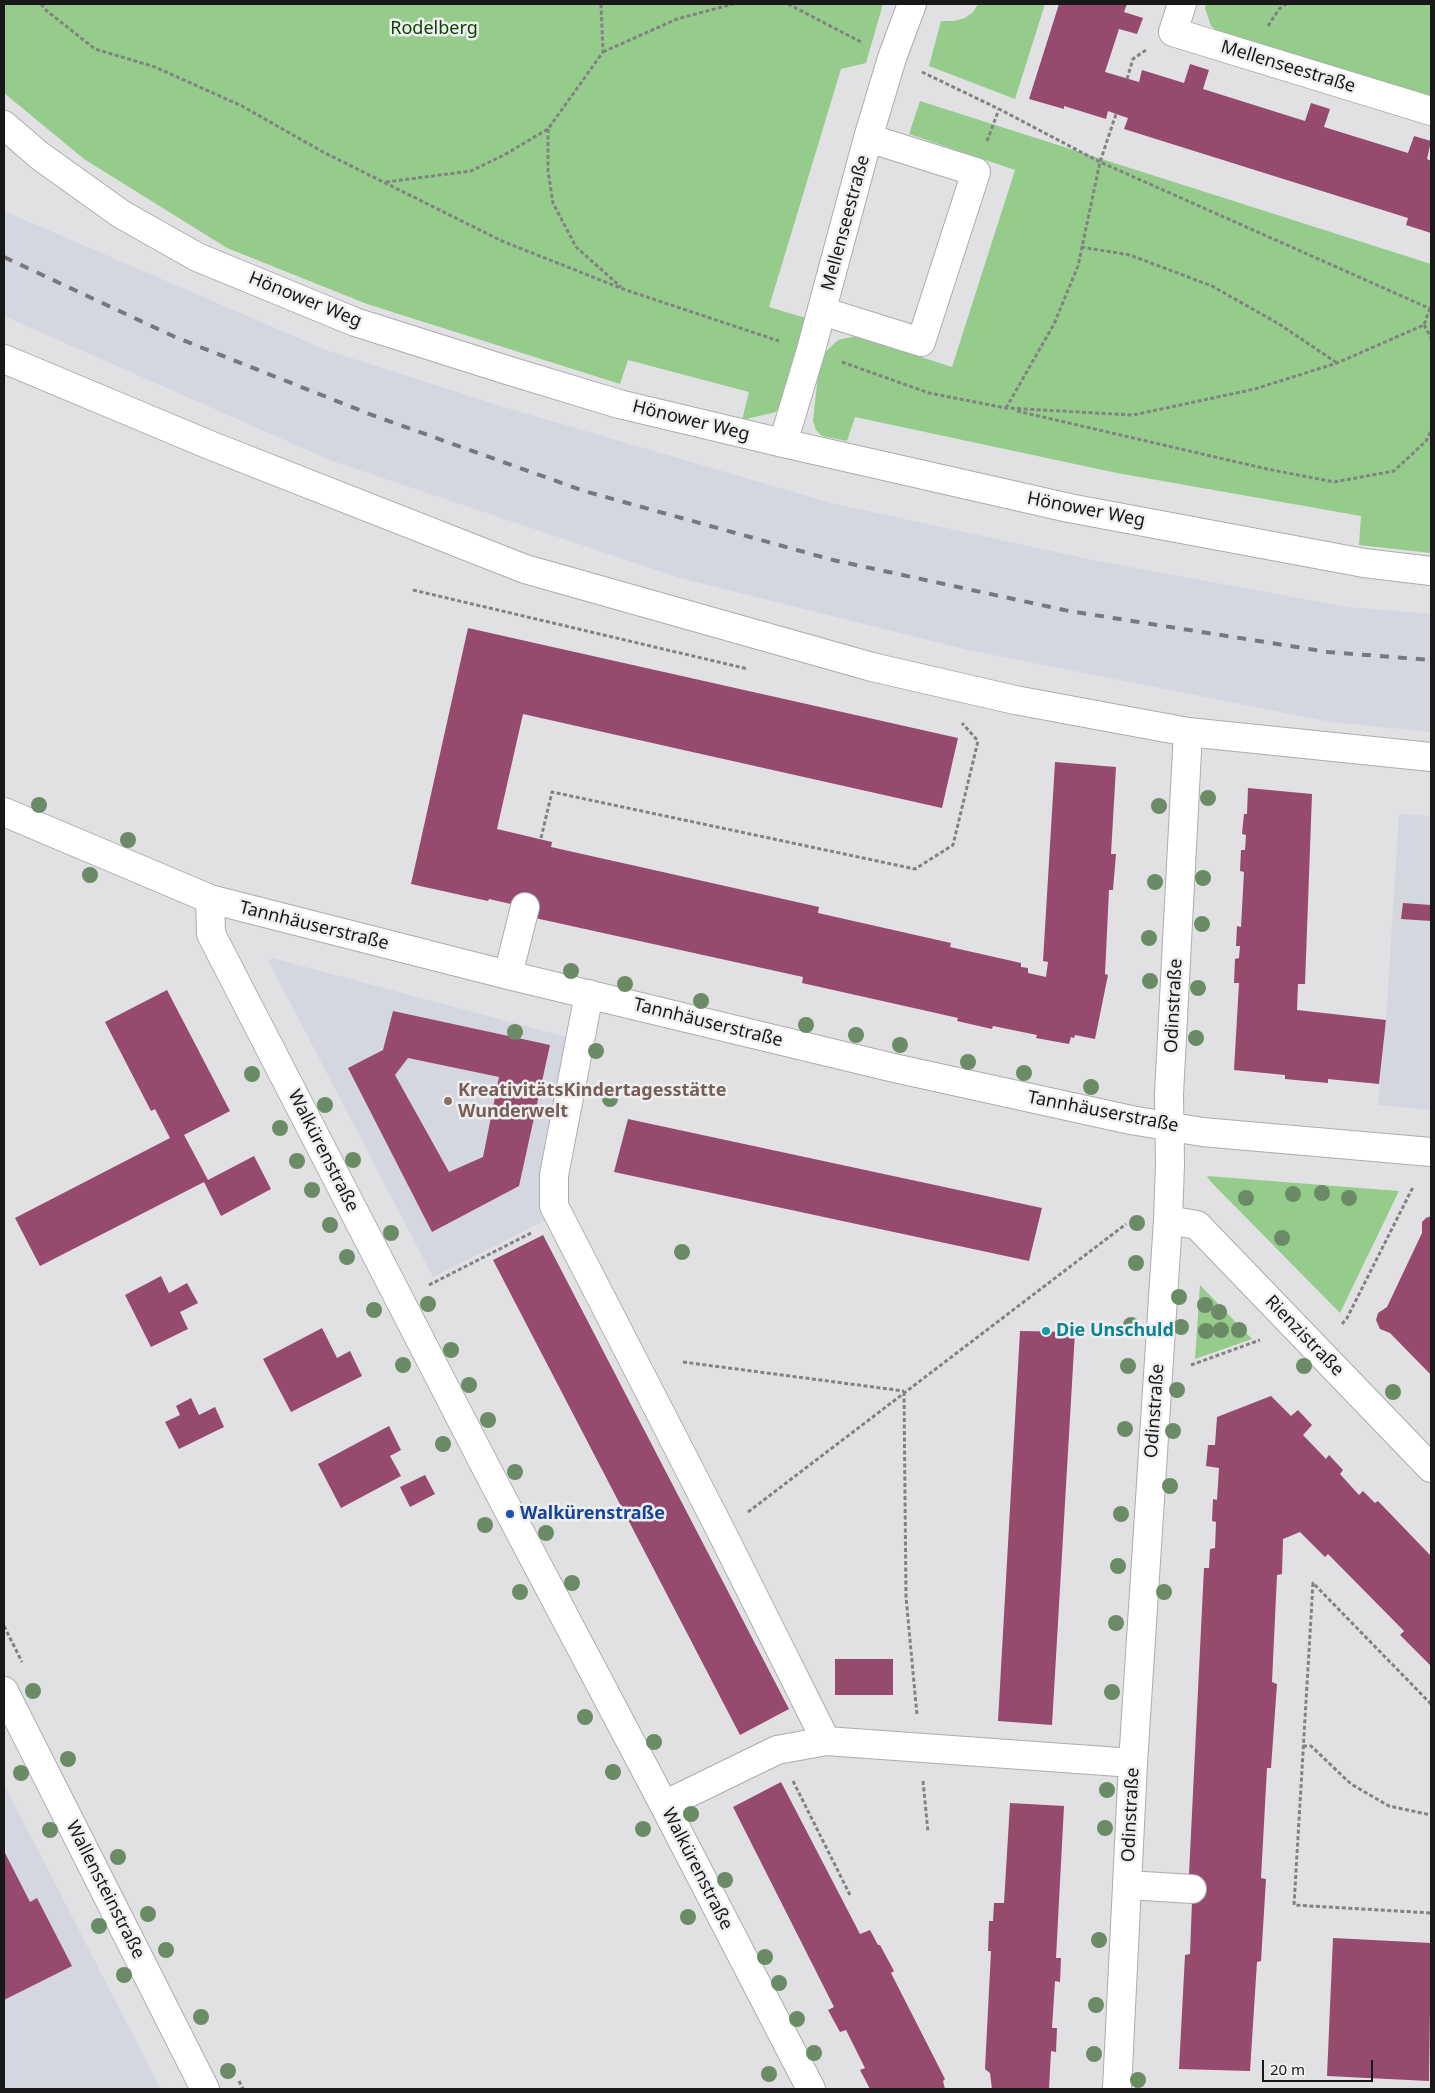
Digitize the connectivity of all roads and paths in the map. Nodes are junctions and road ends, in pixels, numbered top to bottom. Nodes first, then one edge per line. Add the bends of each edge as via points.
1 (41, 4) edge
2 (601, 4) edge
3 (733, 4) edge
4 (788, 4) edge
5 (912, 4) edge
6 (1182, 4) edge
7 (603, 52) junction
8 (892, 58) junction
9 (1431, 111) edge
10 (1116, 114) dead end
11 (4, 125) edge
12 (548, 129) junction
13 (868, 138) junction
14 (1100, 162) junction
15 (386, 182) junction
16 (1081, 247) junction
17 (623, 289) junction
18 (1430, 309) edge
19 (822, 310) junction
20 (1424, 325) junction
21 (1431, 338) edge
22 (811, 350) junction
23 (4, 359) edge
24 (1337, 363) junction
25 (1006, 408) junction
26 (1431, 431) edge
27 (783, 443) junction
28 (1431, 571) edge
29 (413, 590) dead end
30 (758, 672) dead end
31 (959, 719) dead end
32 (1188, 732) junction
33 (1431, 757) edge
34 (4, 812) edge
35 (540, 838) dead end
36 (210, 899) junction
37 (525, 907) dead end
38 (508, 975) junction
39 (589, 994) junction
40 (1170, 1126) junction
41 (1431, 1152) edge
42 (1413, 1187) dead end
43 (560, 1218) junction
44 (1168, 1220) junction
45 (1126, 1224) dead end
46 (400, 1300) junction
47 (1342, 1324) dead end
48 (1263, 1339) dead end
49 (683, 1362) dead end
50 (1188, 1366) dead end
51 (904, 1391) junction
52 (1431, 1468) edge
53 (722, 1533) junction
54 (4, 1691) edge
55 (1431, 1704) edge
56 (826, 1741) junction
57 (1303, 1746) junction
58 (920, 1748) junction
59 (777, 1750) junction
60 (1133, 1763) junction
61 (664, 1805) junction
62 (1431, 1816) edge
63 (928, 1832) dead end
64 (1128, 1885) junction
65 (1192, 1889) dead end
66 (850, 1895) dead end
67 (1431, 1913) edge
68 (205, 2089) edge
69 (811, 2089) edge
70 (1117, 2089) edge

1 - 15 path via 95,49 155,67 242,106 323,152
2 - 7 path
3 - 7 path via 677,19
4 - 8 path
5 - 8 street, Mellenseestraße
6 - 9 street, Mellenseestraße via 1173,32
7 - 12 path
8 - 13 street, Mellenseestraße
8 - 14 path via 999,108
10 - 14 path
11 - 27 street, Hönower Weg via 40,156 121,214 197,257 355,322 619,404
12 - 15 path via 471,171
12 - 17 path via 548,171 553,203 576,247
13 - 19 street, Mellenseestraße
13 - 19 street via 976,172 921,342
14 - 16 path
14 - 18 path
15 - 17 path via 502,241
16 - 24 path via 1130,255 1212,286 1279,324
16 - 25 path via 1078,266 1054,324
17 - 22 path
18 - 20 path
19 - 22 street, Mellenseestraße
20 - 21 path
20 - 24 path
22 - 25 path via 929,393
22 - 27 street, Mellenseestraße
23 - 32 street via 221,450 525,570 872,667 1015,700
24 - 25 path via 1255,388 1133,415
25 - 26 path via 1334,482 1394,471 1426,441
27 - 28 street, Hönower Weg via 1070,508 1364,563
29 - 30 path
31 - 35 path via 978,741 952,845 915,869 552,792
32 - 33 street
32 - 40 street, Odinstraße
34 - 36 street, Tannhäuserstraße
36 - 38 street, Tannhäuserstraße
36 - 46 street, Walkürenstraße via 211,934
37 - 38 street
38 - 39 street, Tannhäuserstraße
39 - 40 street, Tannhäuserstraße via 894,1068
39 - 43 street via 554,1175 554,1206
40 - 41 street, Tannhäuserstraße via 1202,1132
40 - 44 street, Odinstraße
42 - 47 path
43 - 46 path
43 - 53 street
44 - 52 street, Rienzistraße via 1197,1224
44 - 60 street, Odinstraße
45 - 51 path
46 - 61 street, Walkürenstraße
48 - 50 path
49 - 51 path
51 - 53 path
51 - 58 path via 906,1598
53 - 56 street
54 - 68 street, Wallensteinstraße
55 - 57 path via 1313,1584
56 - 58 street
56 - 59 street
57 - 62 path via 1311,1746 1351,1784 1389,1806
57 - 67 path via 1294,1905
58 - 60 street
58 - 63 path
59 - 61 street
59 - 66 path
60 - 64 street, Odinstraße
61 - 69 street, Walkürenstraße
64 - 65 street
64 - 70 street, Odinstraße

